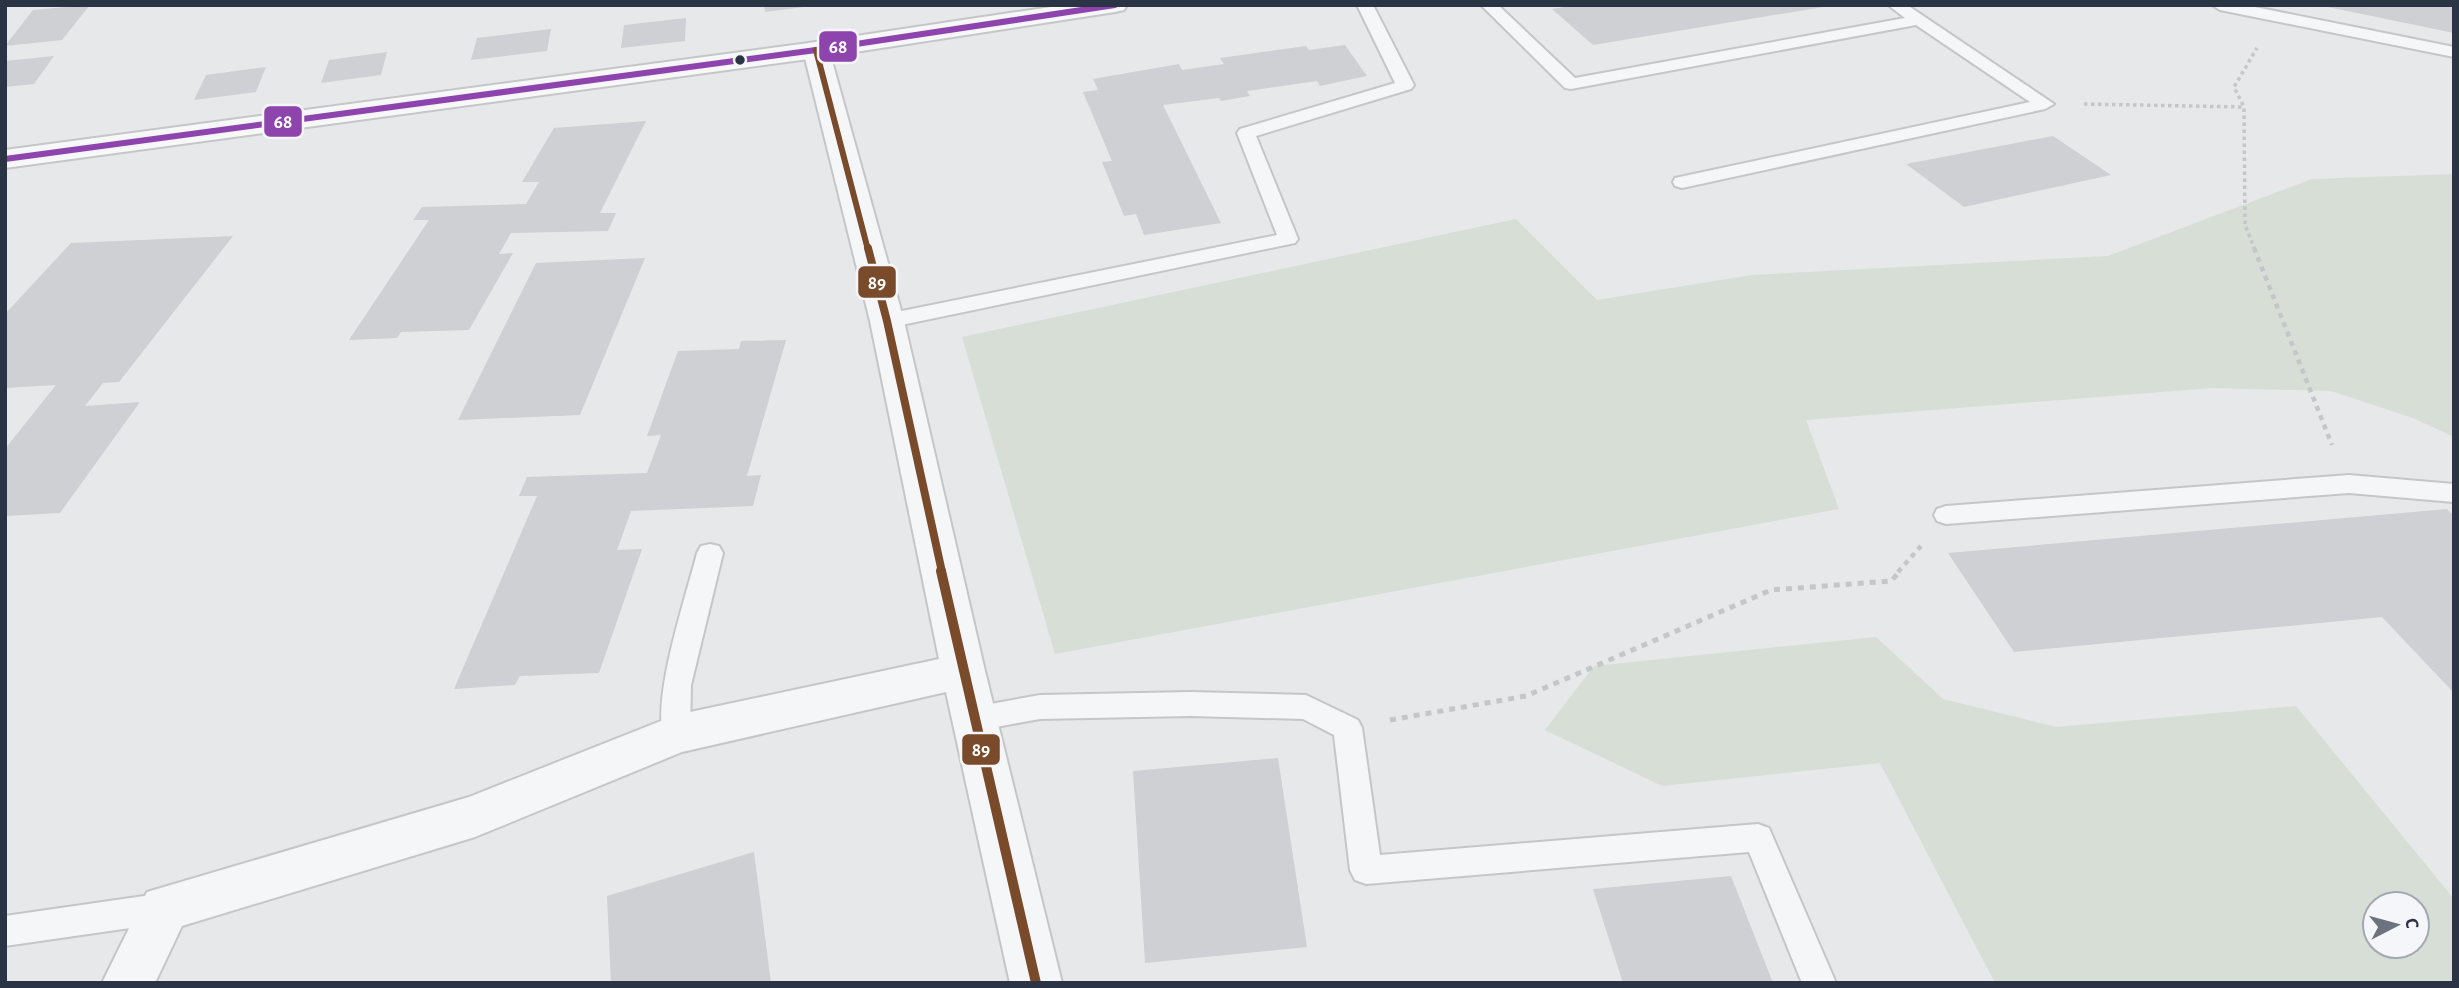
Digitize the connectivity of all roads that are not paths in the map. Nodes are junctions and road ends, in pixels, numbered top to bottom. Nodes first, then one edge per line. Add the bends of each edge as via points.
1 (1115, 5) edge
2 (1365, 5) edge
3 (1489, 5) edge
4 (1896, 5) edge
5 (2227, 6) edge
6 (1919, 20) junction
7 (816, 50) junction
8 (2454, 52) edge
9 (5, 159) edge
10 (1682, 182) dead end
11 (887, 321) junction
12 (2454, 493) edge
13 (1946, 516) road end
14 (710, 553) dead end
15 (963, 671) junction
16 (975, 719) junction
17 (676, 734) junction
18 (165, 908) junction
19 (5, 931) edge
20 (128, 983) edge
21 (1036, 983) edge
22 (1819, 983) edge

1 - 7 main road
2 - 11 lane via 1405,85 1246,133 1288,239
3 - 6 lane via 1571,84
4 - 6 lane
5 - 8 lane
6 - 10 lane via 2045,104
7 - 9 main road
7 - 11 street
11 - 15 street
12 - 13 lane via 2349,484
14 - 17 lane via 677,685
15 - 16 street
15 - 17 street
16 - 21 street
16 - 22 lane via 1040,707 1306,707 1348,728 1366,870 1758,838
17 - 18 street via 475,816
18 - 19 lane
18 - 20 street

